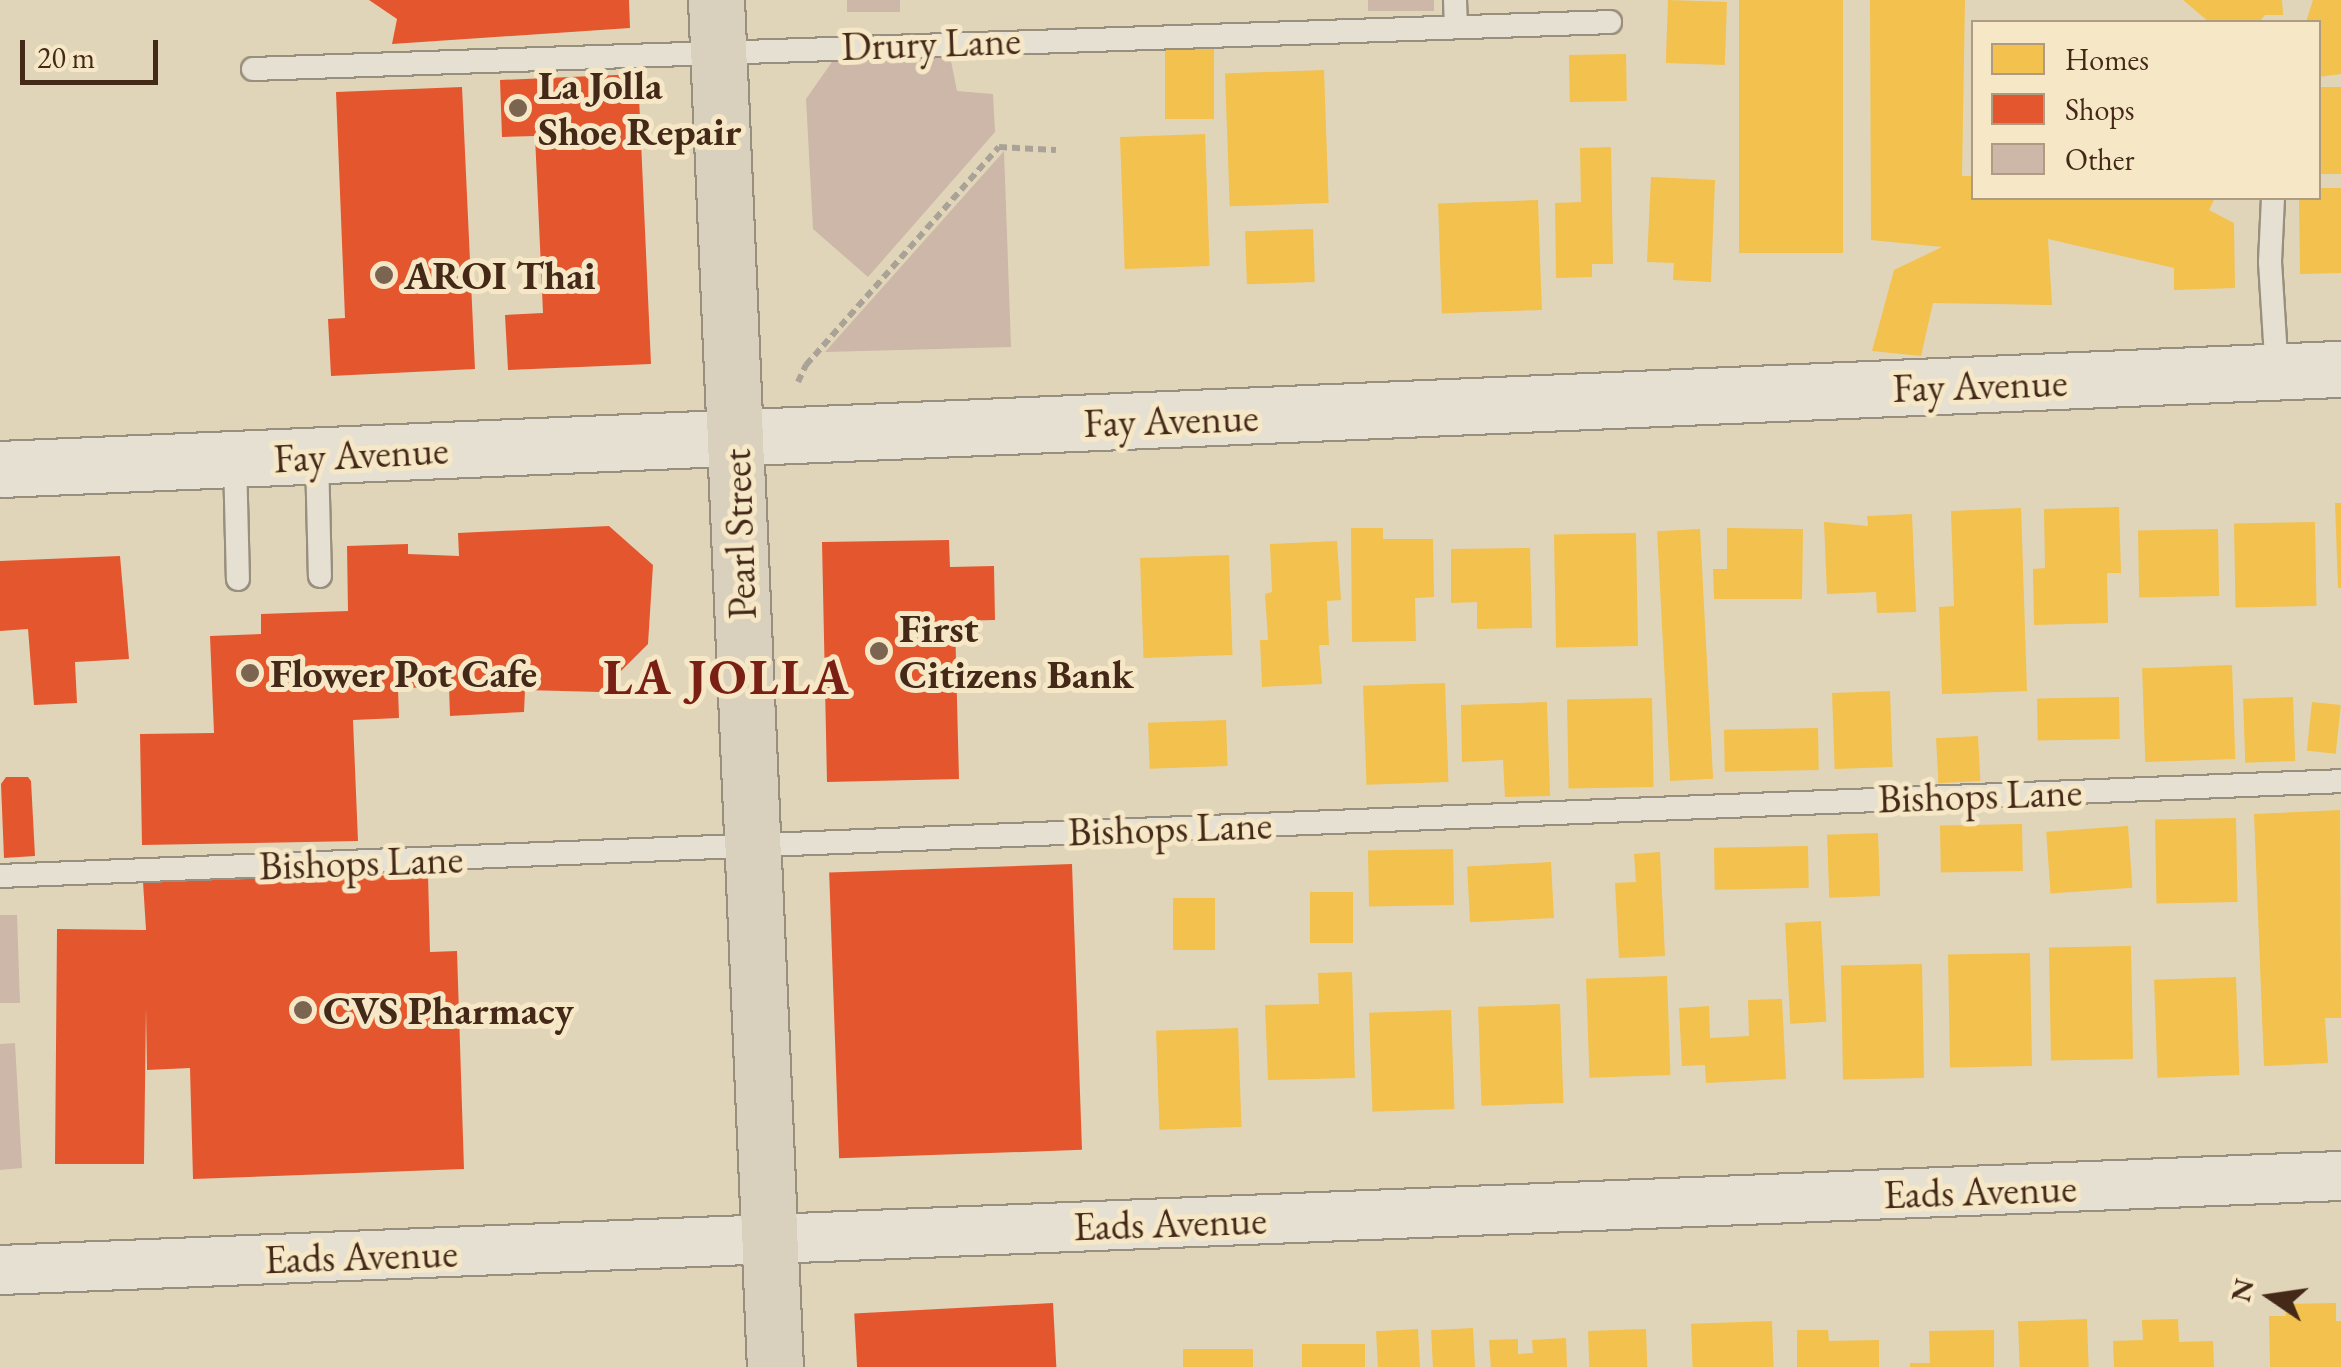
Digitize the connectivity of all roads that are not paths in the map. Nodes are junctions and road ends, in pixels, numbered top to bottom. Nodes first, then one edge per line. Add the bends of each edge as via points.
1 (1455, 0) edge
2 (1610, 22) dead end
3 (717, 25) edge
4 (1456, 25) junction
5 (253, 68) dead end
6 (2274, 200) edge
7 (2341, 369) edge
8 (2276, 373) junction
9 (736, 438) junction
10 (317, 456) junction
11 (235, 459) junction
12 (0, 469) edge
13 (320, 576) dead end
14 (238, 579) dead end
15 (2341, 781) edge
16 (752, 845) junction
17 (0, 876) edge
18 (2341, 1176) edge
19 (769, 1240) junction
20 (0, 1270) edge
21 (774, 1367) edge

1 - 4 lane
2 - 4 lane, Drury Lane
3 - 4 lane, Drury Lane
3 - 5 lane, Drury Lane
3 - 9 main road, Pearl Street
6 - 8 lane
7 - 8 street, Fay Avenue
8 - 9 street, Fay Avenue
9 - 10 street, Fay Avenue
9 - 16 main road, Pearl Street
10 - 11 street, Fay Avenue
10 - 13 lane
11 - 12 street, Fay Avenue
11 - 14 lane
15 - 16 lane, Bishops Lane
16 - 17 lane, Bishops Lane
16 - 19 main road, Pearl Street
18 - 19 street, Eads Avenue
19 - 20 street, Eads Avenue
19 - 21 main road, Pearl Street

